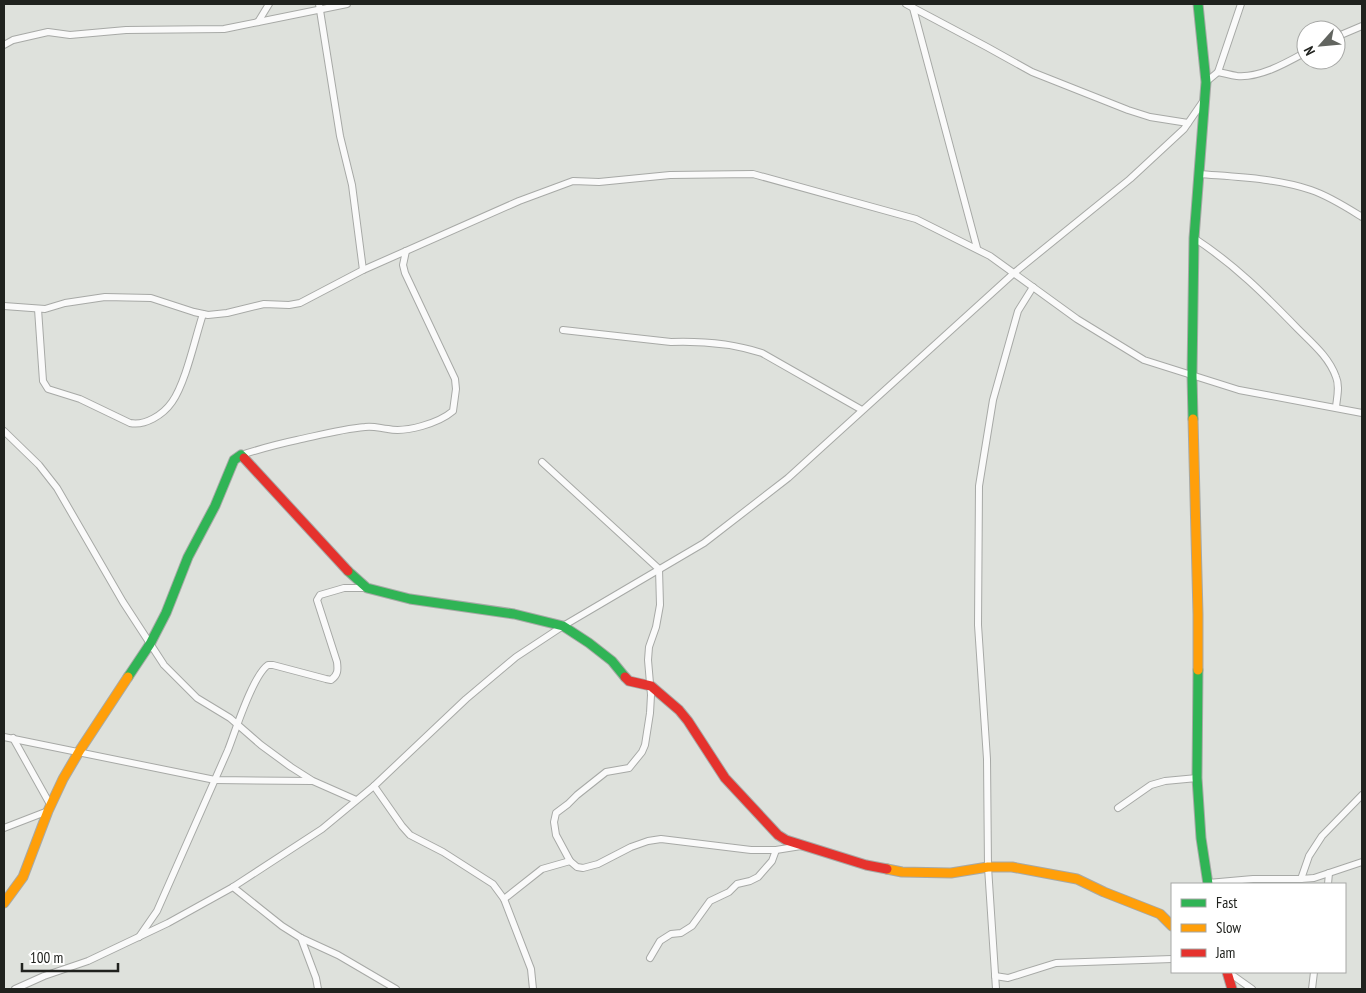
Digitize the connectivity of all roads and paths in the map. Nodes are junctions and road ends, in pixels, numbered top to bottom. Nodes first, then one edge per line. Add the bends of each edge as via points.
1 (268, 4) edge
2 (347, 4) edge
3 (906, 4) edge
4 (1198, 4) edge
5 (1241, 4) edge
6 (319, 6) edge
7 (913, 8) junction
8 (258, 22) junction
9 (1362, 26) edge
10 (1346, 33) edge
11 (4, 45) edge
12 (1296, 58) edge
13 (1218, 72) junction
14 (1206, 82) junction
15 (1206, 98) junction
16 (1188, 123) junction
17 (1199, 174) junction
18 (1362, 217) edge
19 (1194, 238) junction
20 (977, 248) junction
21 (406, 251) junction
22 (363, 270) junction
23 (1014, 273) junction
24 (1033, 287) junction
25 (4, 306) edge
26 (38, 309) junction
27 (202, 314) junction
28 (563, 330) dead end
29 (1192, 375) junction
30 (1336, 407) junction
31 (862, 410) junction
32 (1362, 413) edge
33 (4, 431) edge
34 (241, 455) junction
35 (542, 462) dead end
36 (659, 569) junction
37 (367, 588) junction
38 (563, 626) junction
39 (150, 644) junction
40 (651, 686) junction
41 (237, 724) junction
42 (4, 737) edge
43 (13, 738) junction
44 (78, 753) junction
45 (1197, 778) junction
46 (215, 780) junction
47 (313, 781) junction
48 (374, 786) junction
49 (1362, 795) edge
50 (356, 800) junction
51 (1118, 808) dead end
52 (49, 809) junction
53 (4, 828) edge
54 (801, 846) junction
55 (776, 850) junction
56 (570, 861) junction
57 (1362, 862) edge
58 (988, 867) junction
59 (1328, 873) junction
60 (1301, 879) junction
61 (1208, 883) edge
62 (1215, 883) edge
63 (1328, 883) edge
64 (233, 888) junction
65 (504, 899) junction
66 (4, 903) edge
67 (1171, 925) edge
68 (301, 938) junction
69 (136, 940) junction
70 (650, 958) dead end
71 (1171, 959) edge
72 (1228, 973) edge
73 (1229, 973) edge
74 (1314, 973) edge
75 (994, 976) junction
76 (15, 989) edge
77 (318, 989) edge
78 (396, 989) edge
79 (533, 989) edge
80 (996, 989) edge
81 (1232, 989) edge
82 (1252, 989) edge
83 (1312, 989) edge

1 - 8 street
2 - 6 street
3 - 7 street
4 - 14 street
5 - 13 street
6 - 8 street
6 - 22 street via 340,136 352,185
7 - 16 street via 1040,76 1150,117
7 - 20 street
8 - 11 street via 224,29 48,32
9 - 10 street
12 - 13 street via 1249,76
13 - 14 street
14 - 15 street
15 - 16 street
15 - 17 street
16 - 23 street via 1103,203
17 - 18 street via 1258,179 1312,190
17 - 19 street
19 - 29 street
19 - 30 street via 1222,256 1260,290 1326,358 1339,385
20 - 21 street via 916,219 753,174 573,181
20 - 23 street
21 - 22 street
21 - 34 street via 405,273 455,379 453,411 412,429 387,430 364,426 268,446
22 - 27 street via 300,303 264,304 227,313
23 - 24 street
23 - 31 street
24 - 29 street via 1144,360
24 - 58 street via 1018,312 1000,371 979,486 978,624 987,759
25 - 26 street
26 - 27 street via 105,297 130,297 152,298
26 - 27 street via 43,381 48,389 80,399 138,425 152,419 172,402
28 - 31 street via 752,350
29 - 30 street via 1239,390
29 - 45 street via 1198,614
30 - 32 street
31 - 36 street via 788,478 704,543
33 - 39 street via 57,488
34 - 37 street via 340,565
34 - 39 street via 234,460
35 - 36 street
36 - 38 street
36 - 40 street via 660,605 649,647
37 - 38 street via 410,599 514,614
37 - 41 street via 344,588 320,595 316,600 338,662 334,678 331,680 268,665 260,674
38 - 40 street via 612,661 629,681
38 - 48 street via 466,698
39 - 41 street via 164,665 197,698
39 - 44 street
40 - 54 street via 691,725 730,784 778,835
40 - 56 street via 645,745 639,757 626,770 602,775 554,816 556,836
41 - 46 street
41 - 47 street
42 - 43 street
43 - 44 street
43 - 52 street
44 - 46 street
44 - 52 street
45 - 51 street via 1151,785
45 - 61 street
46 - 47 street
46 - 69 street via 157,911
47 - 50 street
48 - 50 street
48 - 65 street via 410,835 493,884
49 - 60 street via 1322,836 1309,856
50 - 64 street via 322,829
52 - 53 street
52 - 66 street via 29,864
54 - 55 street
54 - 58 street via 902,872 951,873
55 - 56 street via 661,839 640,844 588,868 577,867
55 - 70 street via 758,877 737,884 729,892 710,901 692,926 660,941
56 - 65 street via 542,869
57 - 59 street
58 - 67 street via 1012,867 1077,879 1160,914
58 - 75 street
59 - 60 street
59 - 63 street
60 - 62 street via 1245,879
64 - 68 street
64 - 69 street
65 - 79 street via 531,970
68 - 77 street
68 - 78 street via 338,955
69 - 76 street
71 - 75 street via 1056,963 1008,978
72 - 81 street
73 - 82 street
74 - 83 street
75 - 80 street

